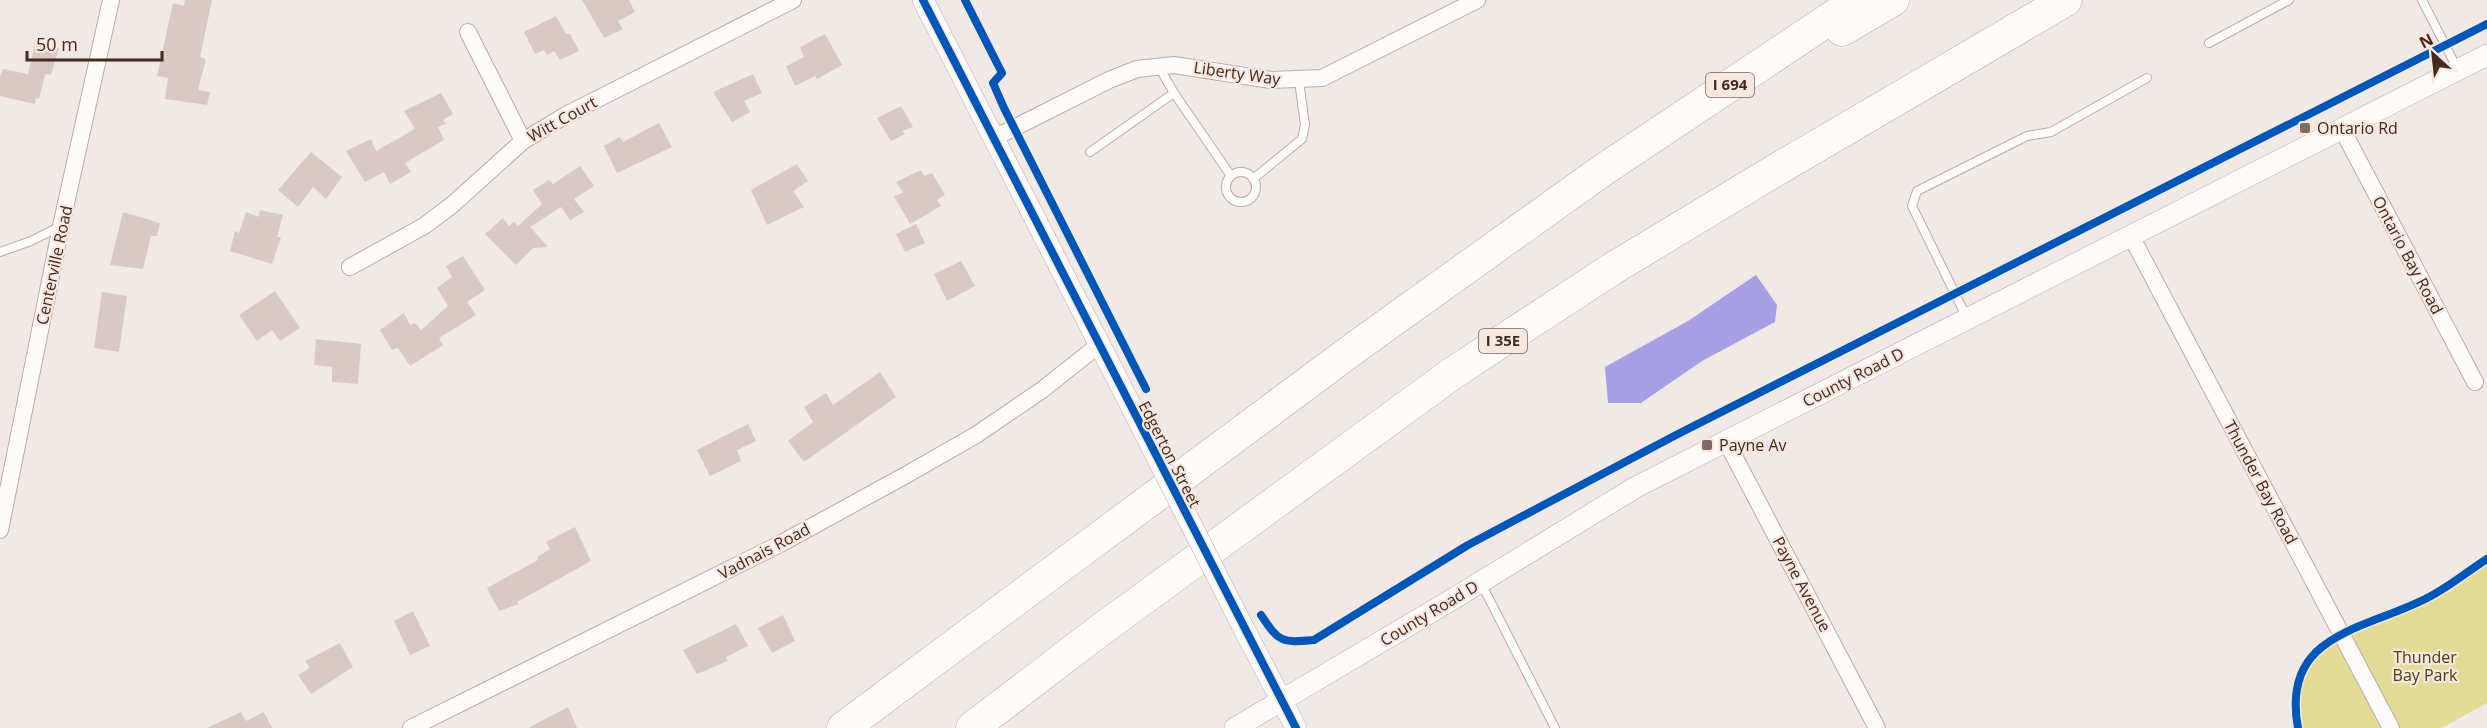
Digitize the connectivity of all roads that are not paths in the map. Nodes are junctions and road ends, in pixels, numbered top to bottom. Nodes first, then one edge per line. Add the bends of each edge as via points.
1 (111, 0) edge
2 (793, 0) edge
3 (923, 0) edge
4 (1477, 0) edge
5 (1858, 0) edge
6 (1893, 0) edge
7 (2066, 0) edge
8 (2289, 0) edge
9 (2422, 0) edge
10 (468, 32) dead end
11 (2209, 43) dead end
12 (2487, 56) edge
13 (1159, 67) junction
14 (2458, 70) junction
15 (2147, 78) dead end
16 (1299, 81) junction
17 (1174, 93) junction
18 (2342, 129) junction
19 (994, 138) junction
20 (523, 141) junction
21 (1090, 152) dead end
22 (1603, 170) junction
23 (1231, 176) junction
24 (1253, 179) junction
25 (61, 226) junction
26 (2132, 236) junction
27 (0, 252) edge
28 (350, 267) dead end
29 (1967, 319) junction
30 (1100, 344) junction
31 (2475, 382) dead end
32 (1726, 441) junction
33 (0, 530) edge
34 (1480, 583) junction
35 (1281, 700) junction
36 (411, 728) edge
37 (843, 728) edge
38 (972, 728) edge
39 (1235, 728) edge
40 (1296, 728) edge
41 (1554, 728) edge
42 (1877, 728) edge
43 (2391, 728) edge

1 - 25 street, Centerville Road
2 - 20 street, Witt Court via 566,115
3 - 19 street, Edgerton Street
4 - 16 street, Liberty Way via 1348,67 1322,78
5 - 22 highway, I 694
6 - 22 highway
7 - 38 highway, I 35E via 1776,170 1453,373
8 - 11 lane
9 - 14 lane
10 - 20 street
12 - 14 street, County Road D
13 - 16 street, Liberty Way via 1174,65
13 - 17 lane
13 - 19 street, Liberty Way via 1137,69 1109,80
14 - 18 street, County Road D
15 - 29 lane via 2051,132 2027,135 1917,191 1912,206
16 - 24 lane via 1305,125 1302,139
17 - 21 lane
17 - 23 lane
18 - 26 street, County Road D
18 - 31 street, Ontario Bay Road
19 - 30 street, Edgerton Street
20 - 28 street, Witt Court via 424,226
22 - 37 highway via 1370,337
23 - 24 lane via 1245,173
23 - 24 lane via 1226,189 1238,201 1254,194
25 - 27 lane
25 - 33 street, Centerville Road
26 - 29 street, County Road D
26 - 43 street, Thunder Bay Road
29 - 32 street, County Road D
30 - 35 street, Edgerton Street, bridge
30 - 36 street, Vadnais Road via 976,435 906,476 770,549
32 - 34 street, County Road D via 1636,487
32 - 42 street, Payne Avenue
34 - 35 street, County Road D
34 - 41 lane
35 - 39 street, County Road D
35 - 40 street, Edgerton Street

